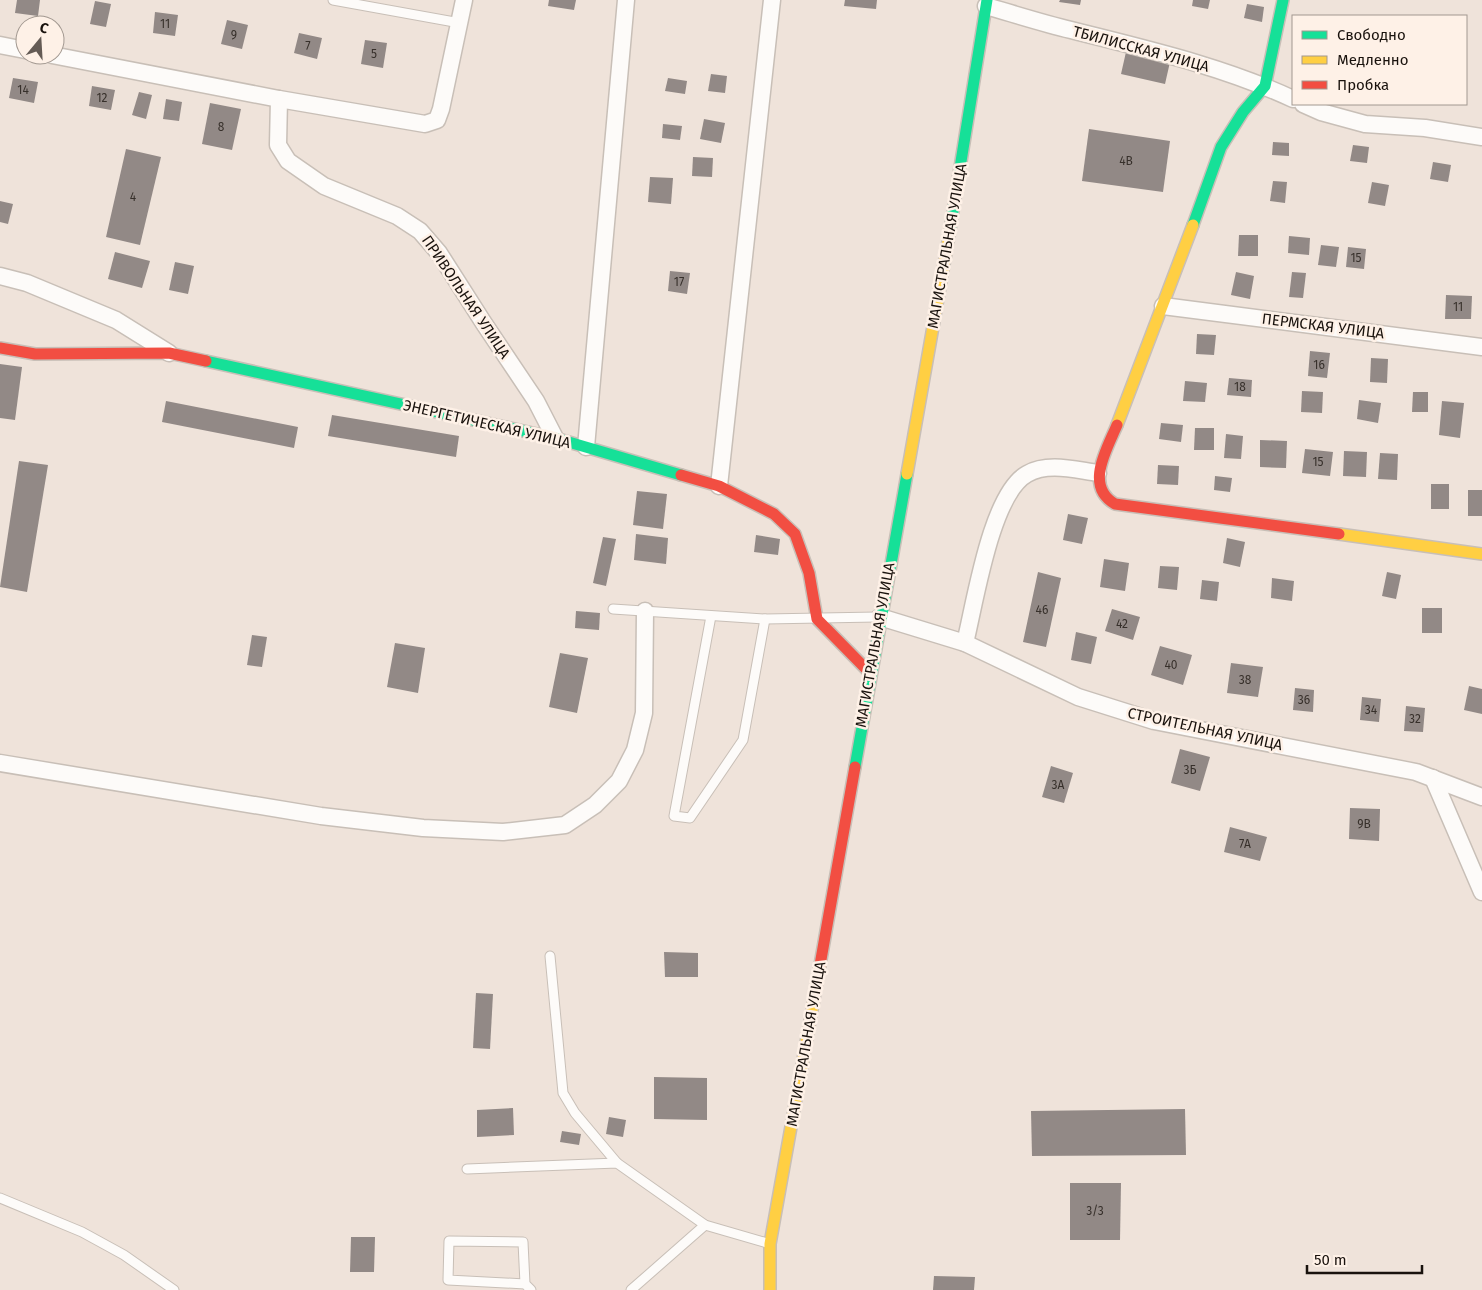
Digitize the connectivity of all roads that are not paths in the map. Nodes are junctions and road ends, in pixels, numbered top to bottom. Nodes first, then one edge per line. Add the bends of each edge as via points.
1 (333, 0) edge
2 (464, 0) edge
3 (626, 0) edge
4 (772, 0) edge
5 (1283, 0) edge
6 (986, 3) edge
7 (460, 23) junction
8 (0, 45) edge
9 (15, 48) edge
10 (65, 58) edge
11 (1265, 86) junction
12 (278, 99) junction
13 (1292, 99) edge
14 (1305, 105) edge
15 (1482, 137) edge
16 (0, 276) edge
17 (1163, 306) junction
18 (1482, 347) edge
19 (0, 348) edge
20 (169, 353) junction
21 (555, 438) junction
22 (586, 447) junction
23 (1098, 472) junction
24 (719, 486) junction
25 (1482, 554) edge
26 (613, 609) dead end
27 (645, 611) junction
28 (711, 616) junction
29 (880, 617) junction
30 (817, 619) junction
31 (766, 620) junction
32 (965, 642) junction
33 (870, 673) junction
34 (0, 763) edge
35 (1432, 778) junction
36 (1482, 797) edge
37 (1482, 892) edge
38 (550, 956) dead end
39 (617, 1163) junction
40 (467, 1169) dead end
41 (0, 1198) edge
42 (705, 1225) junction
43 (770, 1244) junction
44 (474, 1286) edge
45 (528, 1287) edge
46 (174, 1290) edge
47 (631, 1290) edge
48 (770, 1290) edge

1 - 7 lane
2 - 7 street
3 - 22 street
4 - 24 street
5 - 11 main road
6 - 11 street, ТБИЛИССКАЯ УЛИЦА via 1068,30 1170,54
6 - 29 main road, МАГИСТРАЛЬНАЯ УЛИЦА via 970,122
7 - 12 street via 440,115 431,123
8 - 9 street
10 - 12 street
11 - 13 street, ТБИЛИССКАЯ УЛИЦА
11 - 17 main road via 1243,112 1221,147
12 - 21 street, ПРИВОЛЬНАЯ УЛИЦА via 278,146 288,161 324,186 397,216 420,231 439,253 536,401
14 - 15 street via 1365,124 1425,128
16 - 20 street via 27,282 116,320
17 - 18 street, ПЕРМСКАЯ УЛИЦА
17 - 23 main road
19 - 20 main road, ЭНЕРГЕТИЧЕСКАЯ УЛИЦА via 34,354
20 - 21 main road, ЭНЕРГЕТИЧЕСКАЯ УЛИЦА
21 - 22 main road, ЭНЕРГЕТИЧЕСКАЯ УЛИЦА
22 - 24 main road, ЭНЕРГЕТИЧЕСКАЯ УЛИЦА
23 - 25 main road via 1102,492 1115,504
23 - 32 street via 1055,467 1026,474 1007,493 997,515
24 - 30 main road, ЭНЕРГЕТИЧЕСКАЯ УЛИЦА via 774,514 795,534 809,573
26 - 27 lane
27 - 28 lane
27 - 34 street via 644,714 635,750 619,780 595,805 564,826 503,832 423,828 321,816
28 - 31 lane
28 - 31 lane via 674,816 690,818 743,740
29 - 30 lane
29 - 32 street, СТРОИТЕЛЬНАЯ УЛИЦА
29 - 33 main road, МАГИСТРАЛЬНАЯ УЛИЦА
30 - 31 lane
30 - 33 main road
32 - 35 street, СТРОИТЕЛЬНАЯ УЛИЦА via 1078,697 1154,721 1416,772
33 - 43 main road, МАГИСТРАЛЬНАЯ УЛИЦА
35 - 36 street, СТРОИТЕЛЬНАЯ УЛИЦА
35 - 37 street
38 - 39 lane via 564,1093 575,1113
39 - 40 lane
39 - 42 lane
41 - 46 lane via 82,1232 124,1255
42 - 43 lane
42 - 47 lane
43 - 48 main road, МАГИСТРАЛЬНАЯ УЛИЦА
44 - 45 lane
44 - 45 lane via 448,1280 449,1241 523,1242

